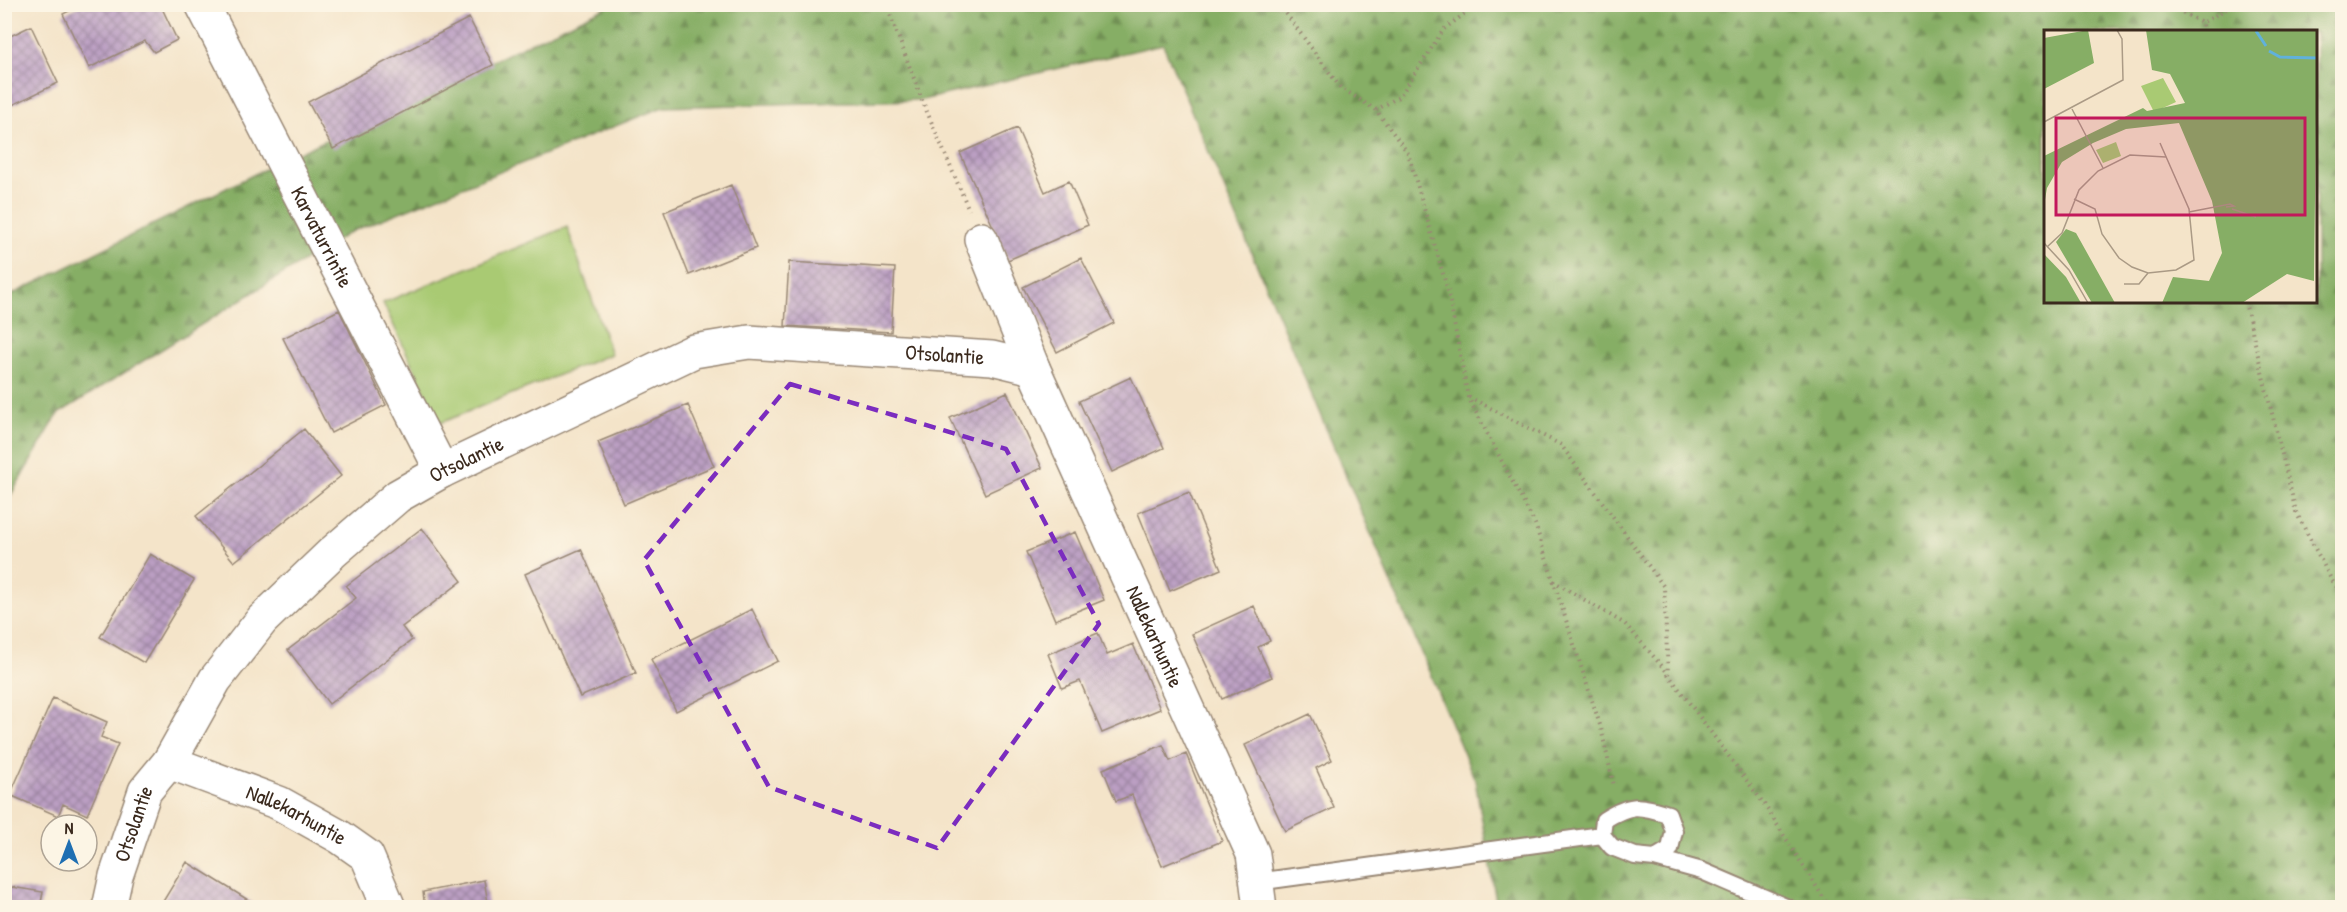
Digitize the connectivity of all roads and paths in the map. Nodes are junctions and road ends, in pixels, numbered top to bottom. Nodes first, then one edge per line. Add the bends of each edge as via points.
1 (202, 4) edge
2 (886, 4) edge
3 (1280, 4) edge
4 (1478, 4) edge
5 (2168, 4) edge
6 (2235, 4) edge
7 (2202, 23) junction
8 (2204, 30) edge
9 (1376, 110) junction
10 (981, 239) joint
11 (2245, 303) edge
12 (1033, 368) junction
13 (1468, 397) junction
14 (442, 471) junction
15 (1554, 582) junction
16 (2343, 594) edge
17 (1668, 674) junction
18 (169, 762) junction
19 (1619, 811) junction
20 (1602, 835) junction
21 (1655, 858) junction
22 (1258, 895) edge
23 (109, 908) edge
24 (389, 908) edge
25 (1788, 908) edge
26 (1830, 908) edge

1 - 14 street, Karvaturrintie
2 - 10 path
3 - 9 path via 1340,87
4 - 9 path via 1444,29 1400,96
5 - 7 path
6 - 7 path
7 - 8 path
9 - 13 path via 1408,153 1448,291
10 - 12 street, Nallekarhuntie
11 - 16 path via 2296,512
12 - 14 street, Otsolantie via 992,358 749,342 694,351
12 - 22 street, Nallekarhuntie via 1253,854
13 - 15 path via 1535,524
13 - 17 path via 1561,445 1664,587
14 - 18 street, Otsolantie via 398,496 262,620 215,680
15 - 17 path via 1625,624
15 - 19 path via 1601,728
17 - 26 path via 1764,804
18 - 23 street, Otsolantie via 146,790
18 - 24 street, Nallekarhuntie via 279,803 340,837 367,856
19 - 20 lane via 1604,820
19 - 21 lane via 1640,805 1668,814 1674,831 1670,849
20 - 21 lane via 1612,847 1635,856
20 - 22 lane
21 - 25 lane via 1702,871

